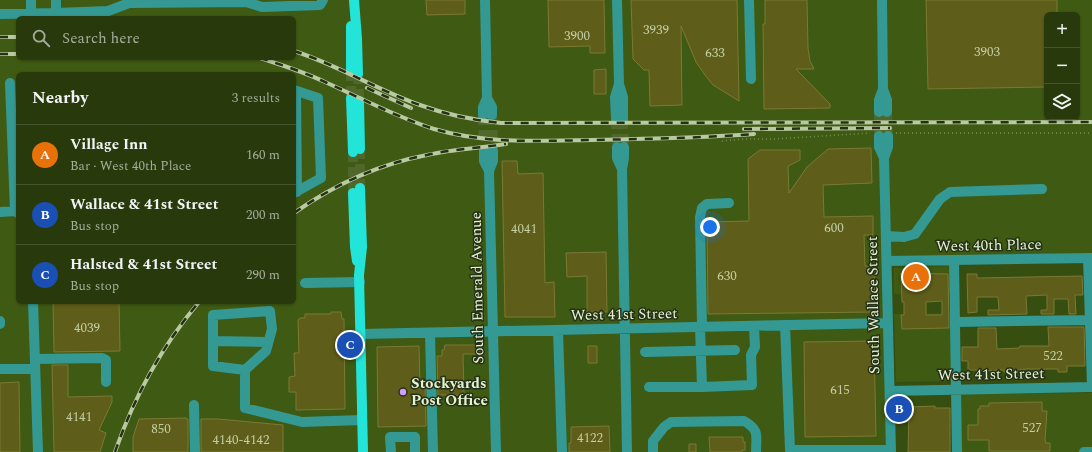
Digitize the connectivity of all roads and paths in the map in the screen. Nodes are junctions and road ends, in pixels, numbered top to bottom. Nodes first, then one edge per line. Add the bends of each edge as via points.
1 (31, 0) edge
2 (56, 0) edge
3 (323, 0) edge
4 (354, 0) edge
5 (486, 0) edge
6 (618, 0) edge
7 (749, 0) edge
8 (882, 0) edge
9 (56, 12) junction
10 (31, 13) junction
11 (0, 14) edge
12 (354, 72) tunnel mouth
13 (751, 79) dead end
14 (10, 83) dead end
15 (296, 90) edge
16 (355, 99) tunnel mouth
17 (883, 112) tunnel mouth
18 (488, 115) tunnel mouth
19 (620, 119) tunnel mouth
20 (869, 133) dead end
21 (898, 133) dead end
22 (1092, 133) edge
23 (884, 136) tunnel mouth
24 (722, 141) dead end
25 (621, 147) tunnel mouth
26 (356, 150) tunnel mouth
27 (489, 151) tunnel mouth
28 (1042, 189) dead end
29 (357, 190) tunnel mouth
30 (296, 193) edge
31 (16, 194) edge
32 (729, 203) dead end
33 (0, 212) edge
34 (16, 212) edge
35 (887, 236) junction
36 (1090, 258) edge
37 (954, 260) junction
38 (887, 261) junction
39 (359, 278) junction
40 (305, 283) dead end
41 (34, 304) edge
42 (1090, 320) junction
43 (955, 322) junction
44 (888, 323) junction
45 (785, 325) junction
46 (754, 326) junction
47 (701, 327) junction
48 (624, 328) junction
49 (558, 330) junction
50 (493, 331) junction
51 (430, 333) junction
52 (360, 334) junction
53 (214, 341) junction
54 (268, 342) junction
55 (734, 350) dead end
56 (701, 351) junction
57 (644, 352) dead end
58 (35, 364) junction
59 (0, 369) edge
60 (245, 370) junction
61 (106, 382) dead end
62 (702, 386) junction
63 (649, 387) dead end
64 (1092, 387) edge
65 (956, 390) junction
66 (890, 391) junction
67 (194, 405) dead end
68 (362, 420) junction
69 (854, 451) edge
70 (891, 451) edge
71 (38, 452) edge
72 (195, 452) edge
73 (363, 452) edge
74 (391, 452) edge
75 (415, 452) edge
76 (433, 452) edge
77 (496, 452) edge
78 (562, 452) edge
79 (627, 452) edge
80 (653, 452) edge
81 (756, 452) edge
82 (957, 452) edge
83 (1084, 452) edge
84 (1092, 452) edge

1 - 10 street
2 - 9 street
3 - 9 street via 320,5 262,7 246,2 129,3 108,12
4 - 12 main road via 358,39
5 - 18 street via 487,98 492,107
6 - 19 street via 619,84 623,97
7 - 13 street
8 - 17 street via 884,89 887,100
9 - 10 street
10 - 11 street
14 - 31 street
15 - 30 street via 318,98 321,178
16 - 26 main road
20 - 24 path
21 - 22 path
23 - 35 street, South Wallace Street via 888,147 884,158
25 - 48 street via 617,158 622,169
27 - 50 street, South Emerald Avenue via 493,161 489,171
28 - 35 street via 950,192 940,199 915,234 904,237
29 - 39 main road via 354,247
32 - 47 street via 707,204 701,211
33 - 34 street
35 - 38 street, South Wallace Street
36 - 37 street, West 40th Place
36 - 42 street
37 - 38 street, West 40th Place
37 - 43 street
38 - 44 street, South Wallace Street
39 - 40 street
39 - 52 main road
41 - 58 street
42 - 43 street
42 - 64 street
43 - 65 street
44 - 45 street, West 41st Street
44 - 66 street, South Wallace Street
45 - 46 street, West 41st Street
45 - 69 street via 790,450
46 - 47 street, West 41st Street
46 - 62 street via 752,384
47 - 48 street, West 41st Street
47 - 56 street
48 - 49 street, West 41st Street
48 - 79 street
49 - 50 street, West 41st Street
49 - 78 street
50 - 51 street, West 41st Street
50 - 77 street, South Emerald Avenue
51 - 52 street, West 41st Street
51 - 76 street
52 - 68 main road
53 - 54 street
53 - 54 street via 214,315 270,311 272,329
53 - 60 street via 214,366
54 - 60 street via 266,351
55 - 56 street
56 - 57 street
56 - 62 street
58 - 59 street
58 - 61 street via 102,358 106,360
58 - 71 street
60 - 68 street via 245,408 302,422
62 - 63 street
64 - 65 street, West 41st Street
65 - 66 street, West 41st Street
65 - 82 street
66 - 70 street, South Wallace Street
67 - 72 street
68 - 73 main road
69 - 70 street
74 - 75 street via 390,438 415,437
80 - 81 street via 653,441 671,422 744,421 753,426 756,432
83 - 84 street

